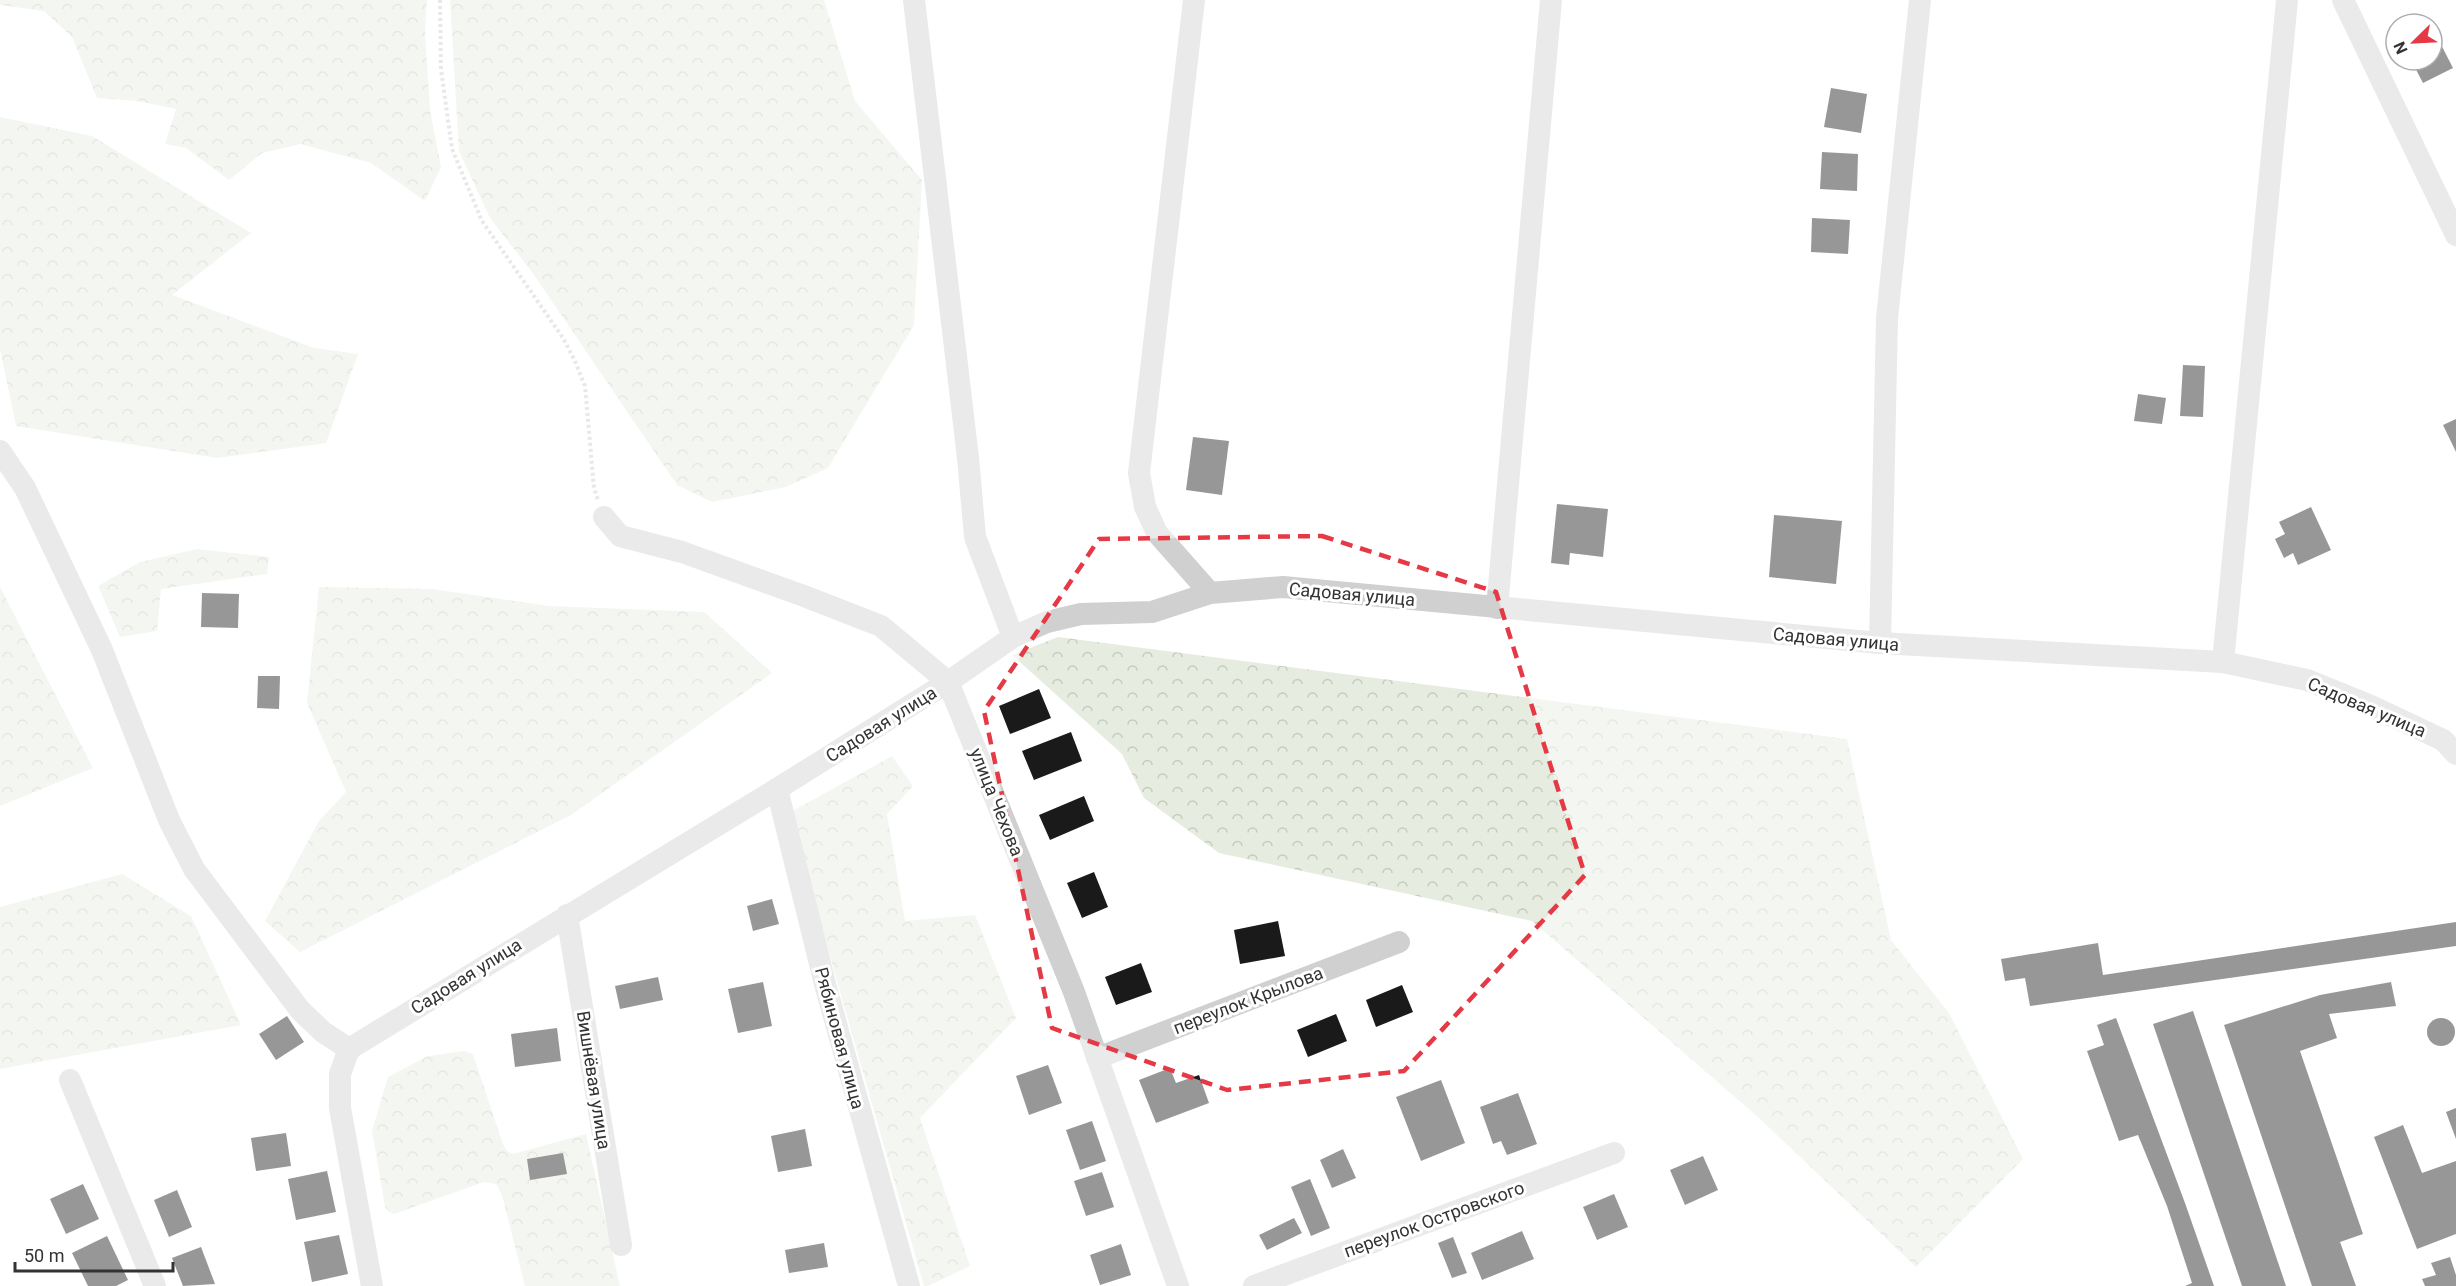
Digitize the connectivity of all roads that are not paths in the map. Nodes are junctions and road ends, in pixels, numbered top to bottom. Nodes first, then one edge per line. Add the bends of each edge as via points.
1 (915, 0) edge
2 (1194, 0) edge
3 (1551, 0) edge
4 (1920, 0) edge
5 (2287, 0) edge
6 (2343, 0) edge
7 (2456, 235) edge
8 (0, 450) edge
9 (604, 517) road end
10 (1210, 593) junction
11 (1497, 608) junction
12 (1013, 637) junction
13 (1880, 643) junction
14 (2223, 662) junction
15 (948, 682) junction
16 (2456, 754) edge
17 (777, 789) junction
18 (567, 915) junction
19 (1400, 942) dead end
20 (349, 1048) junction
21 (1097, 1058) junction
22 (70, 1080) dead end
23 (1614, 1152) dead end
24 (621, 1245) dead end
25 (155, 1286) edge
26 (372, 1286) edge
27 (909, 1286) edge
28 (1178, 1286) edge
29 (1254, 1286) edge

1 - 12 street via 975,537
2 - 10 street via 1139,473 1145,507 1157,532
3 - 11 street
4 - 13 street via 1887,318
5 - 14 street
6 - 7 street
8 - 20 street via 25,488 102,650 169,820 194,869 300,1010 323,1032
9 - 15 street, улица Чехова via 620,536 682,552 881,626
10 - 11 street, Садовая улица via 1282,587
10 - 12 street, Садовая улица via 1152,612 1081,614 1047,622
11 - 13 street, Садовая улица
12 - 15 street, Садовая улица
13 - 14 street, Садовая улица
14 - 16 street, Садовая улица via 2307,680 2443,740
15 - 17 street, Садовая улица
15 - 21 street, улица Чехова
17 - 18 street, Садовая улица
17 - 27 street, Рябиновая улица via 825,984
18 - 20 street, Садовая улица
18 - 24 street, Вишнёвая улица
19 - 21 street, переулок Крылова
20 - 26 street via 340,1074 340,1108
21 - 28 street, улица Чехова
22 - 25 street
23 - 29 street, переулок Островского

